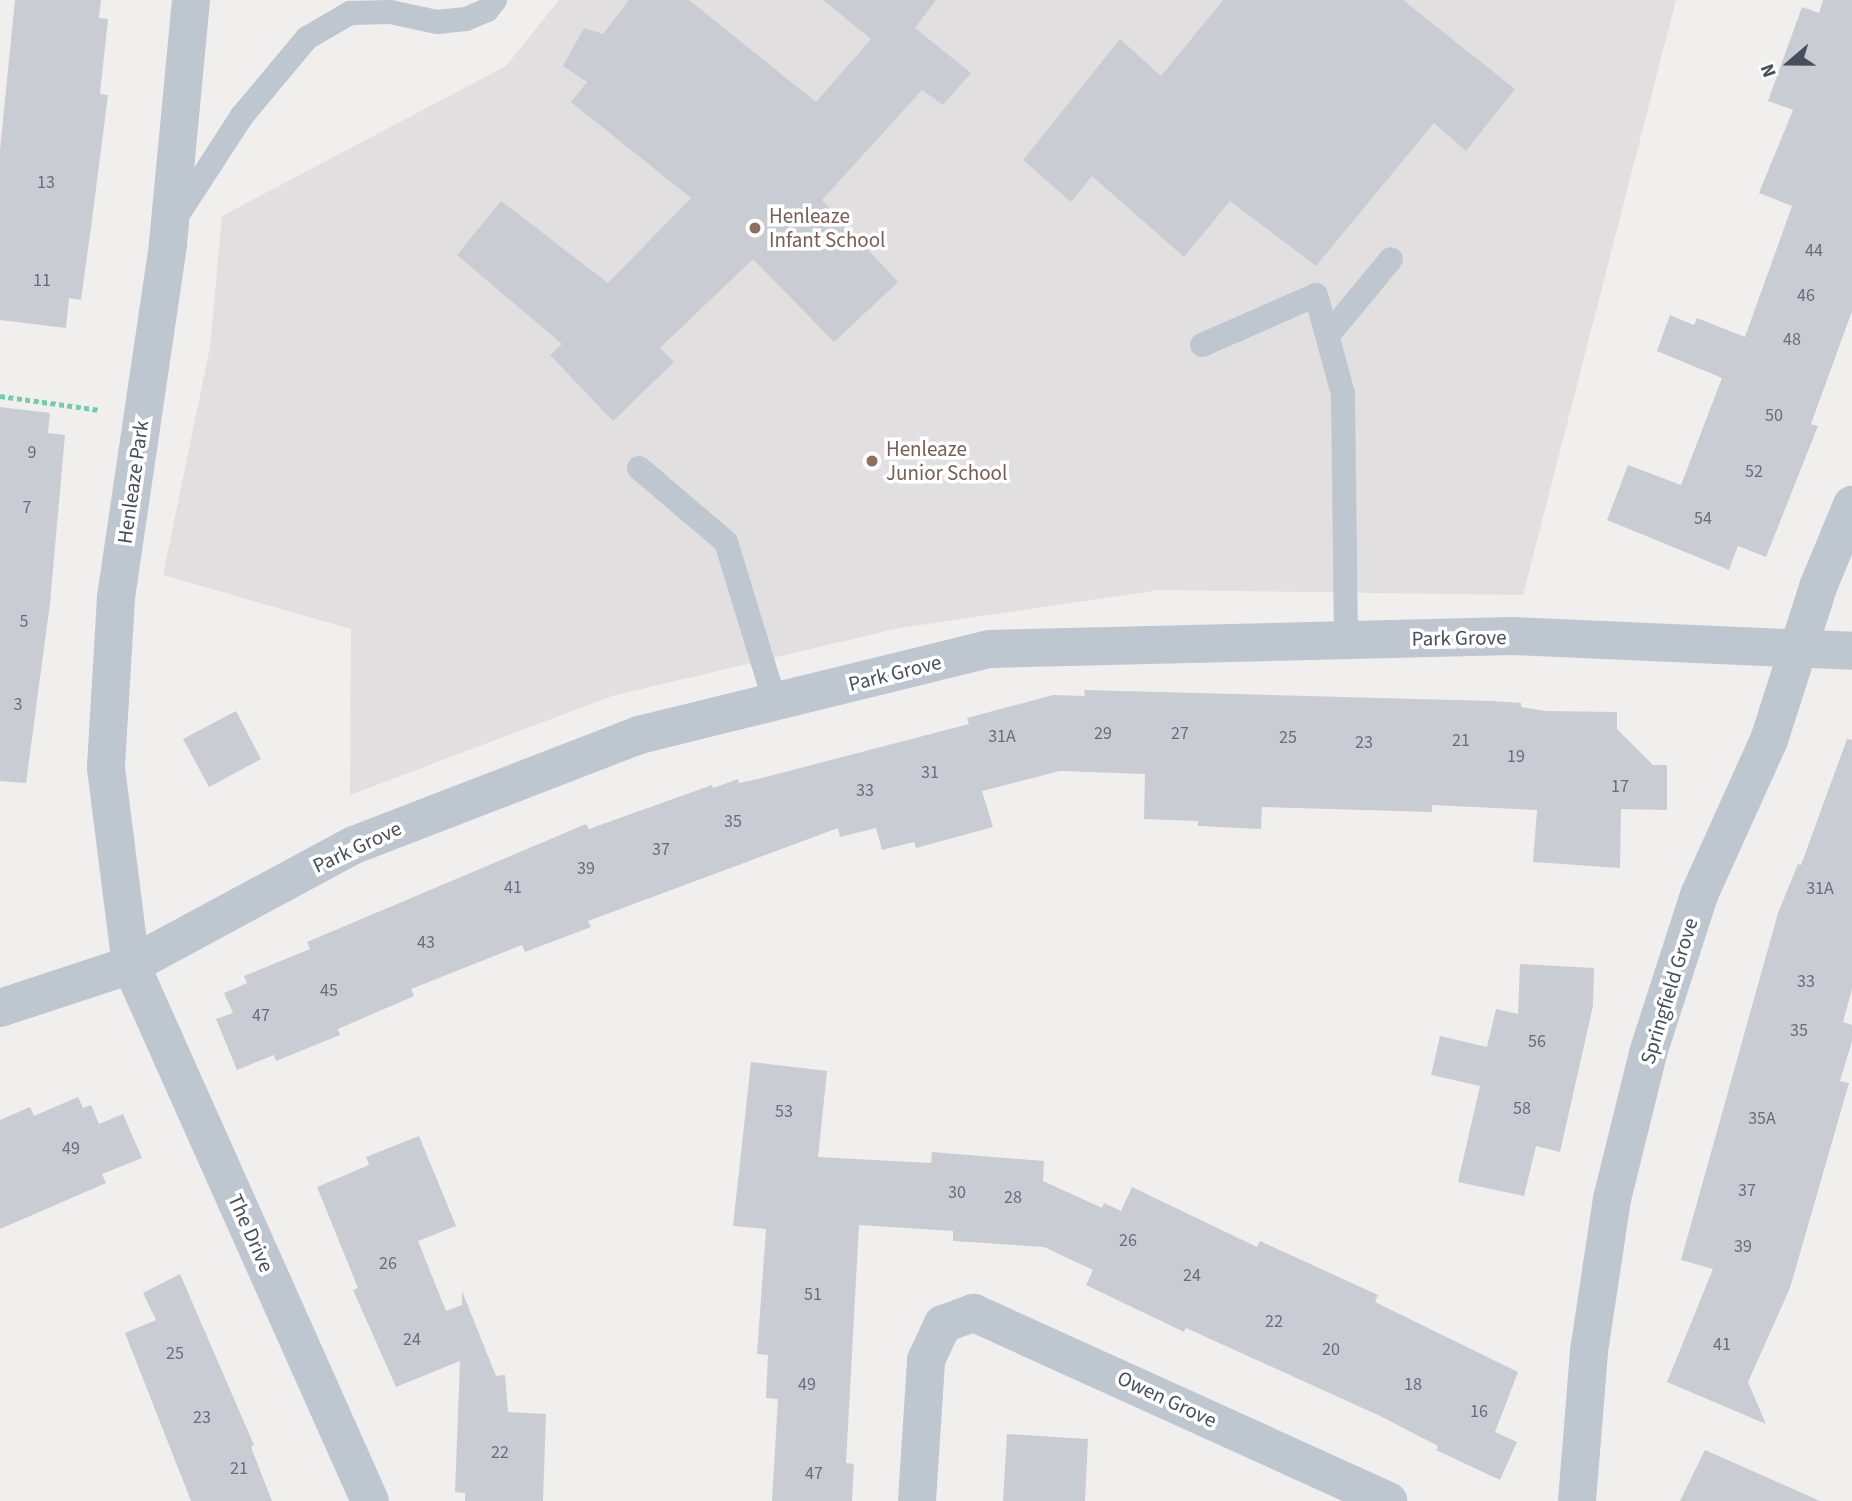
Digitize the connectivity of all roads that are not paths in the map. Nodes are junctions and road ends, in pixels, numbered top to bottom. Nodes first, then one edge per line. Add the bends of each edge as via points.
1 (191, 0) edge
2 (495, 0) edge
3 (169, 228) junction
4 (1391, 259) dead end
5 (1329, 334) junction
6 (1202, 345) dead end
7 (639, 468) dead end
8 (1852, 505) edge
9 (1346, 640) junction
10 (1799, 649) junction
11 (1852, 651) edge
12 (775, 702) junction
13 (131, 965) junction
14 (0, 1008) edge
15 (370, 1501) edge
16 (917, 1501) edge
17 (1388, 1501) edge
18 (1577, 1501) edge

1 - 3 street, Henleaze Park
2 - 3 lane via 487,10 466,19 437,22 390,12 350,13 307,38 242,117
3 - 13 street, Henleaze Park via 117,598 106,768
4 - 5 lane
5 - 6 lane via 1316,295
5 - 9 lane via 1343,394
7 - 12 lane via 726,542
8 - 10 street, Springfield Grove
9 - 10 street, Park Grove via 1513,636
9 - 12 street, Park Grove via 990,649
10 - 11 street, Park Grove
10 - 18 street, Springfield Grove via 1769,740 1699,895 1648,1053 1610,1211 1589,1351
12 - 13 street, Park Grove via 639,736 354,845
13 - 14 street, Park Grove
13 - 15 street, The Drive
16 - 17 street, Owen Grove via 926,1360 943,1324 974,1313

